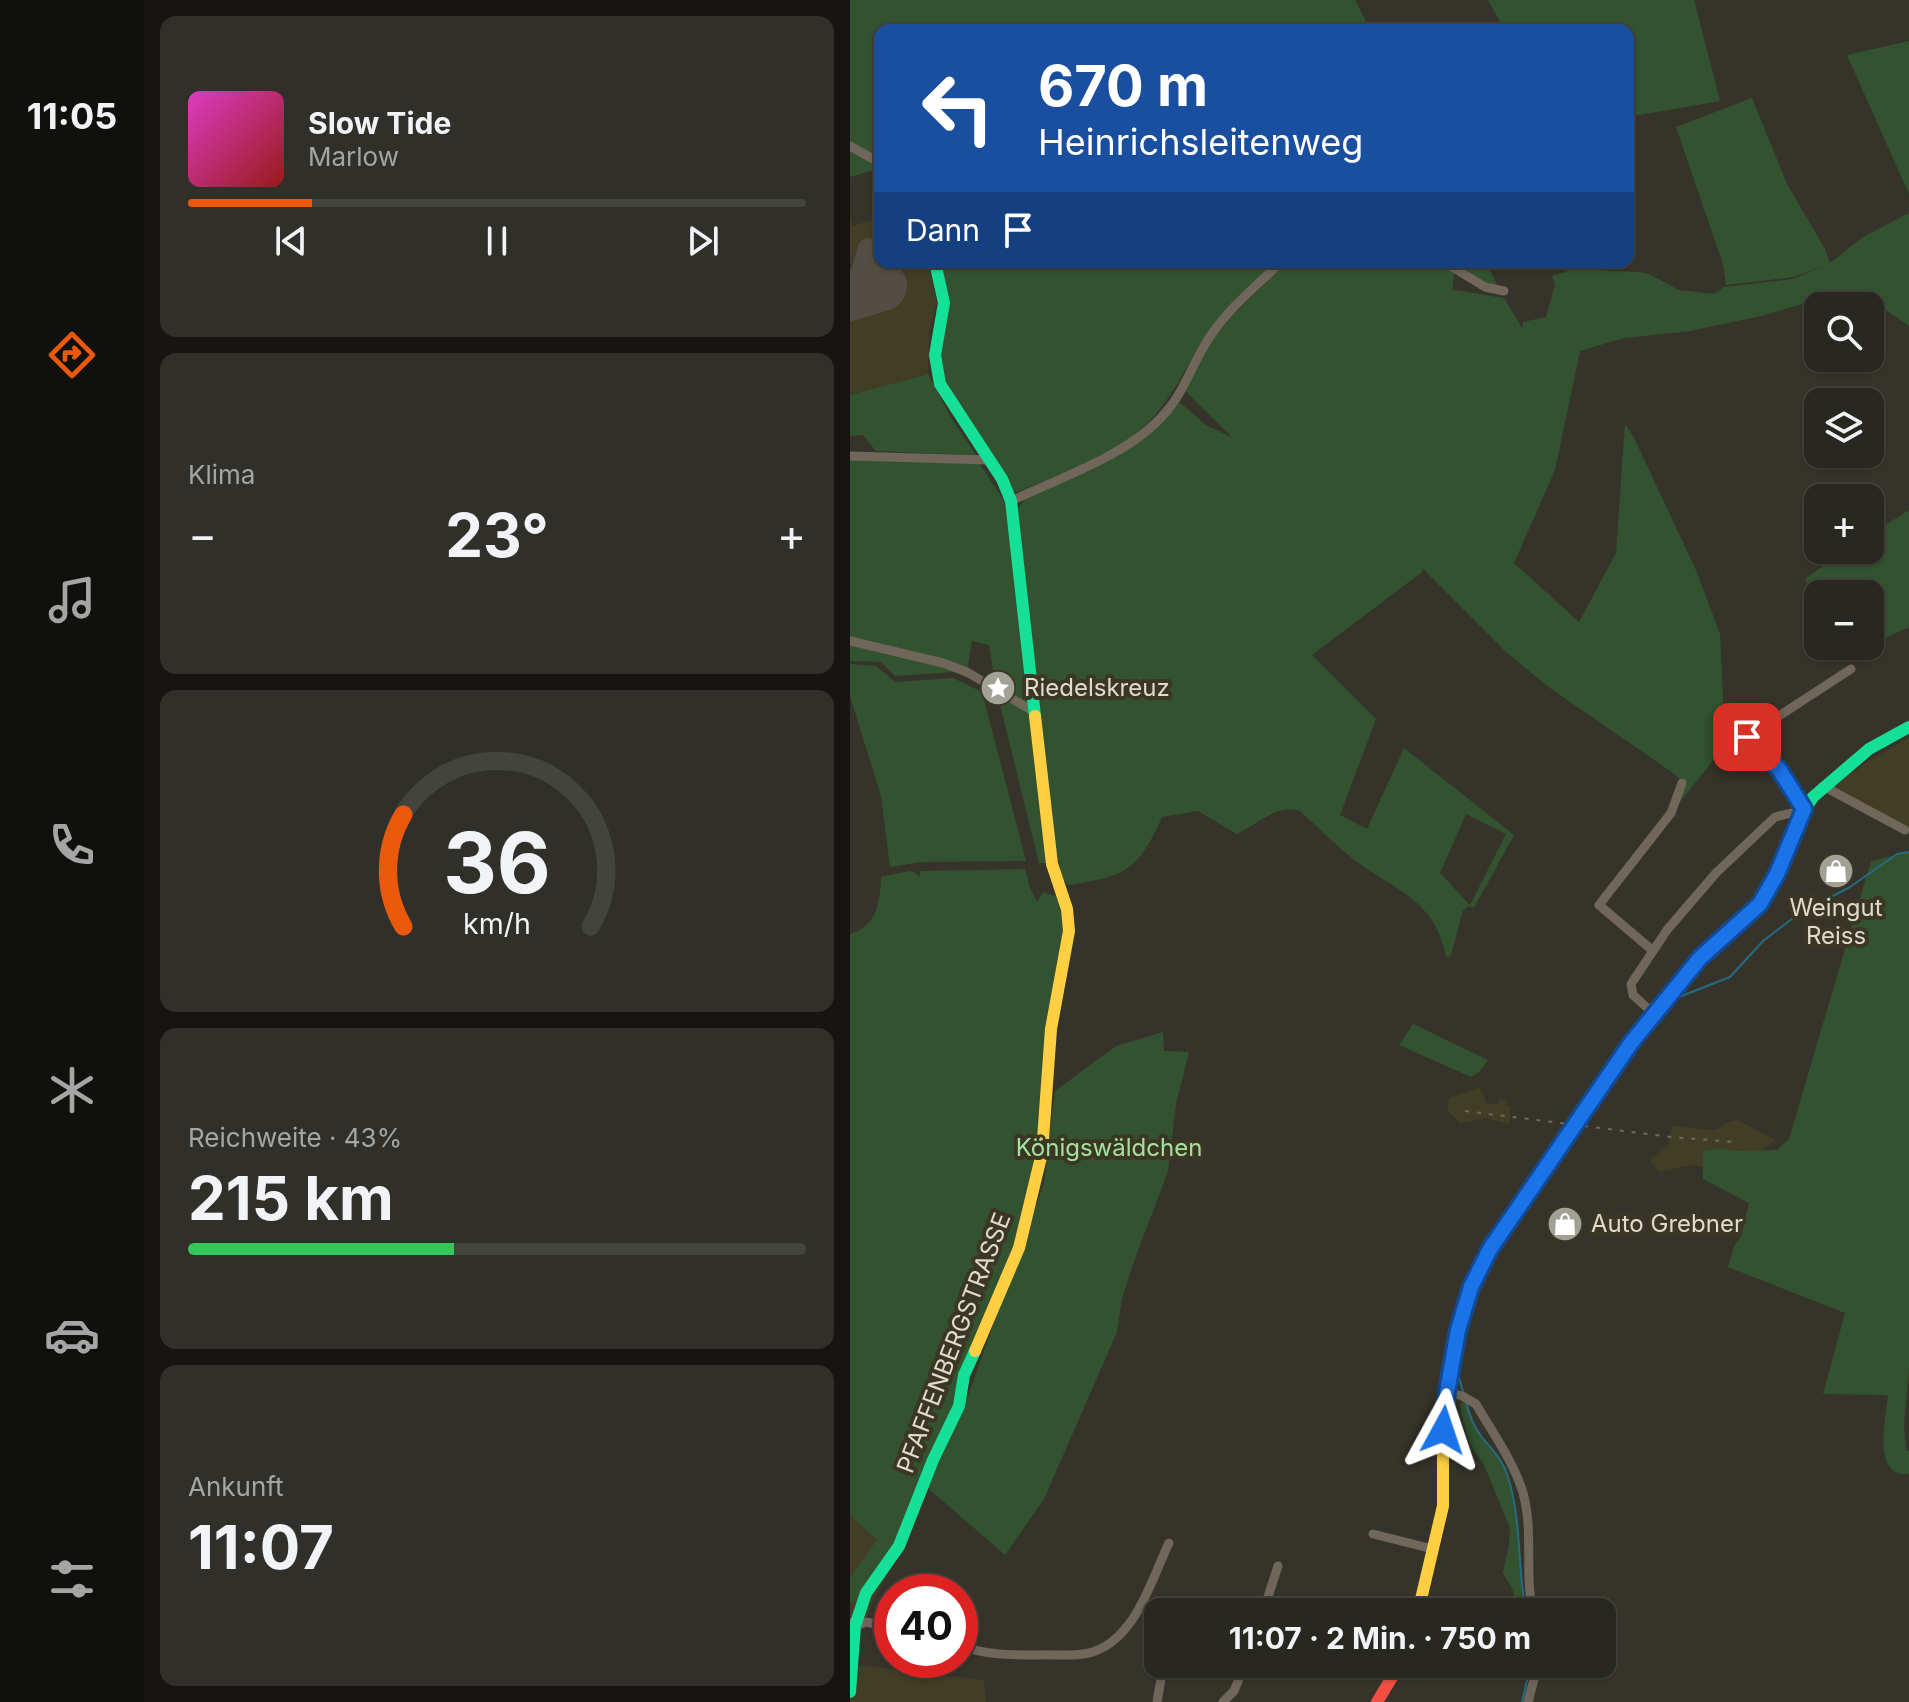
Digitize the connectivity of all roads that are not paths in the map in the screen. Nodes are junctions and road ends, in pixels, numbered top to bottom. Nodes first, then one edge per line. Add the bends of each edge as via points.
1 (850, 146) edge
2 (874, 160) edge
3 (936, 268) edge
4 (1275, 268) edge
5 (1454, 268) edge
6 (1504, 291) dead end
7 (850, 456) edge
8 (989, 460) junction
9 (1011, 501) junction
10 (850, 641) edge
11 (1851, 669) dead end
12 (1036, 713) junction
13 (1909, 727) edge
14 (1682, 783) dead end
15 (1823, 786) junction
16 (1802, 812) junction
17 (1905, 830) dead end
18 (1652, 950) junction
19 (1654, 1014) junction
20 (1447, 1392) junction
21 (1373, 1534) dead end
22 (1169, 1543) dead end
23 (1433, 1549) junction
24 (1278, 1566) dead end
25 (1268, 1598) edge
26 (1421, 1598) edge
27 (1530, 1598) edge
28 (853, 1624) edge
29 (874, 1624) edge
30 (978, 1652) edge
31 (1239, 1678) edge
32 (1392, 1678) edge
33 (1534, 1678) edge
34 (1161, 1679) dead end
35 (850, 1692) edge
36 (1157, 1702) edge
37 (1223, 1702) edge
38 (1377, 1702) edge
39 (1528, 1702) edge

1 - 2 street
3 - 8 street via 944,303 935,355 940,384
4 - 9 street via 1224,318 1166,412 1146,430 1123,448
5 - 6 street via 1485,287
7 - 8 street
8 - 9 street
9 - 12 street, PFAFFENBERGSTRASSE
10 - 12 street via 967,672
11 - 16 street via 1747,737 1779,769
12 - 28 street, PFAFFENBERGSTRASSE via 1052,864 1069,931 1051,1029 1042,1153 1019,1248 964,1375 959,1406 899,1546 866,1593
13 - 15 street via 1880,741
14 - 18 street via 1671,813 1599,905
15 - 16 street
15 - 17 street
16 - 18 street via 1775,817 1716,873
16 - 19 street via 1760,904 1700,958
18 - 19 street via 1631,989
19 - 20 street via 1490,1249 1464,1305
20 - 23 street via 1445,1488
20 - 27 street via 1476,1404 1523,1493
21 - 23 street
22 - 30 street via 1138,1610 1099,1650
23 - 26 street
24 - 25 street
28 - 29 street
28 - 35 street, PFAFFENBERGSTRASSE
31 - 37 street
32 - 38 street
33 - 39 street
34 - 36 street

